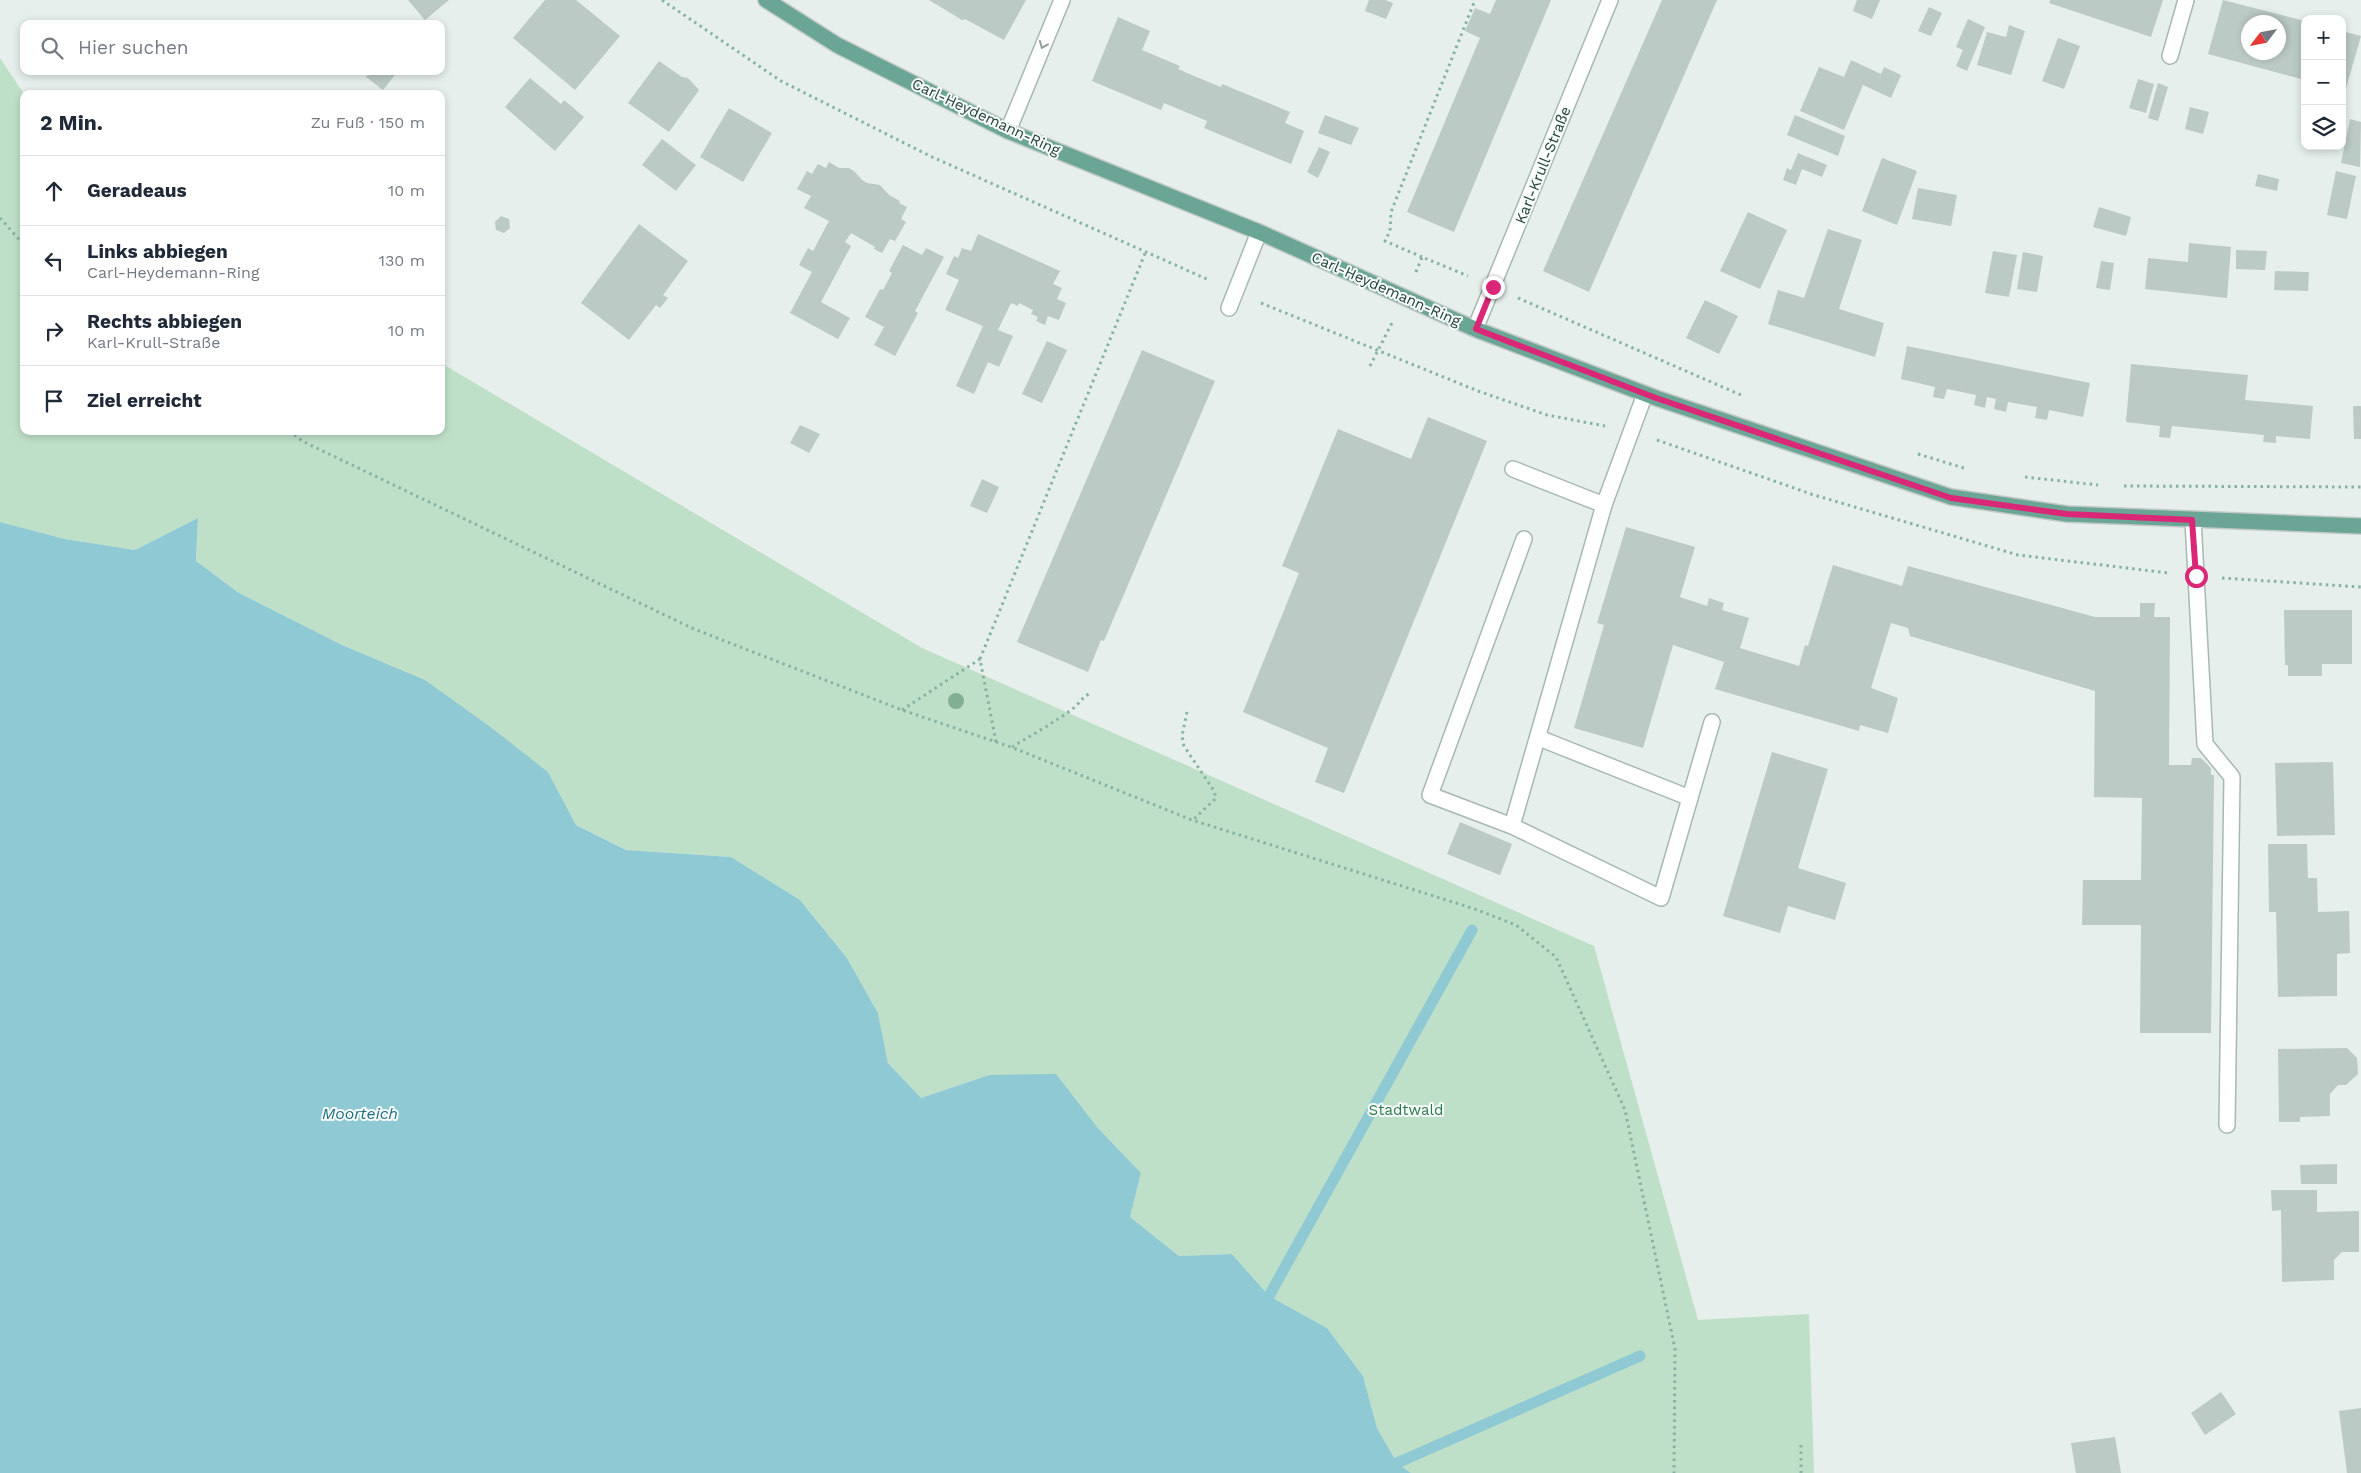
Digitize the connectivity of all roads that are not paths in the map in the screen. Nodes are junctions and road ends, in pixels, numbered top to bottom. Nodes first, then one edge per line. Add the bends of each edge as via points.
1 (766, 0) edge
2 (1062, 0) edge
3 (1610, 0) edge
4 (2186, 0) edge
5 (2170, 56) dead end
6 (1008, 131) junction
7 (1259, 232) junction
8 (1229, 308) dead end
9 (1476, 329) junction
10 (1645, 394) junction
11 (1513, 470) dead end
12 (1604, 505) junction
13 (2192, 520) junction
14 (2361, 526) edge
15 (1524, 539) dead end
16 (1712, 722) dead end
17 (1539, 738) junction
18 (1690, 798) junction
19 (1512, 826) junction
20 (2227, 1125) dead end

1 - 6 main road, Carl-Heydemann-Ring via 837,45
2 -> 6 street
3 - 9 street, Karl-Krull-Straße
4 - 5 street
6 - 7 main road, Carl-Heydemann-Ring
7 - 8 street
7 - 9 main road, Carl-Heydemann-Ring
9 - 10 main road, Carl-Heydemann-Ring
10 - 12 street
10 - 13 main road, Carl-Heydemann-Ring via 1951,498 2067,514
11 - 12 street
12 - 17 street
13 - 14 main road, Carl-Heydemann-Ring
13 - 20 street via 2205,744 2232,777
15 - 19 street via 1430,795
16 - 18 street
17 - 18 street
17 - 19 street
18 - 19 street via 1661,898

